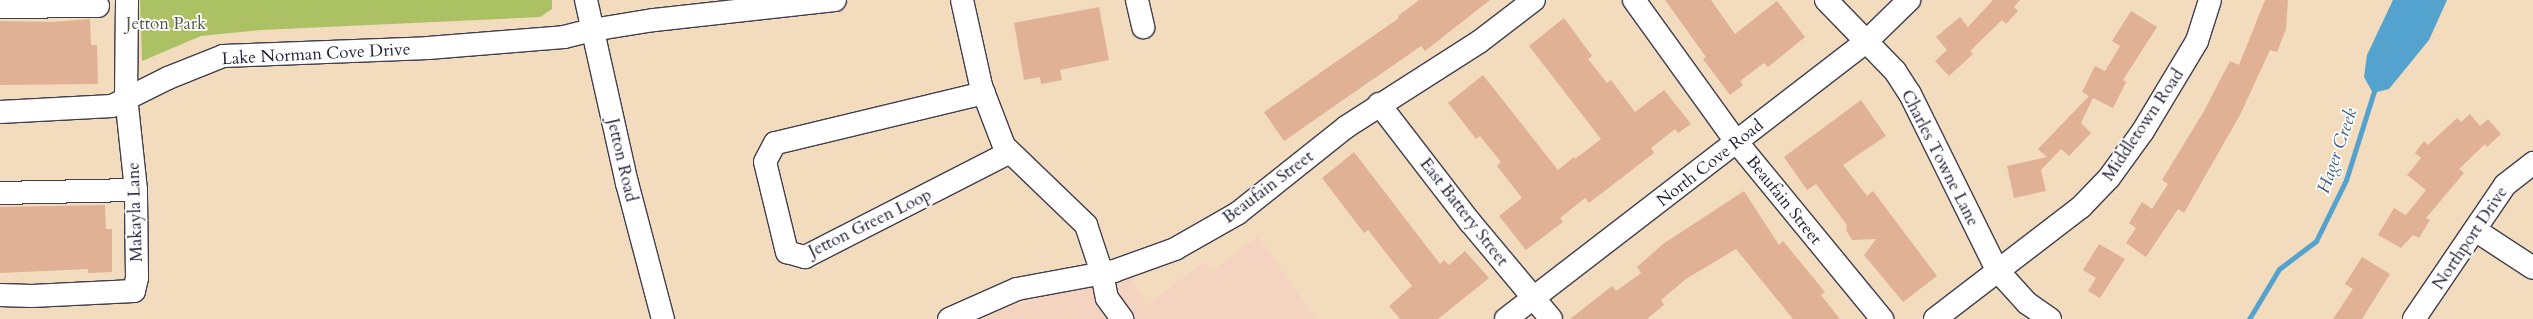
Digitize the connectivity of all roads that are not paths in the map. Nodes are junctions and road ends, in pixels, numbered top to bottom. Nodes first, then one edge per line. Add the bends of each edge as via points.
1 (127, 0) edge
2 (586, 0) edge
3 (835, 0) edge
4 (962, 0) edge
5 (1137, 0) edge
6 (1534, 0) edge
7 (1634, 0) edge
8 (1826, 0) edge
9 (1909, 0) edge
10 (2210, 0) edge
11 (35, 2) edge
12 (769, 4) edge
13 (98, 6) dead end
14 (0, 7) edge
15 (1143, 27) dead end
16 (592, 30) junction
17 (1867, 41) junction
18 (984, 93) junction
19 (126, 98) junction
20 (1379, 104) junction
21 (0, 112) edge
22 (1735, 140) junction
23 (1010, 152) junction
24 (2533, 163) edge
25 (136, 190) junction
26 (0, 193) edge
27 (2474, 230) junction
28 (2533, 268) edge
29 (1997, 270) junction
30 (1102, 273) junction
31 (0, 295) edge
32 (1534, 297) junction
33 (663, 319) edge
34 (949, 319) edge
35 (1122, 319) edge
36 (1506, 319) edge
37 (1551, 319) edge
38 (1882, 319) edge
39 (1935, 319) edge
40 (2050, 319) edge
41 (2414, 319) edge

1 - 19 street, Makayla Lane
2 - 16 street, Jetton Road
3 - 12 street
4 - 18 street
5 - 15 street
6 - 20 street, Beaufain Street via 1430,75
7 - 22 street, Beaufain Street
8 - 17 street, Charles Towne Lane
9 - 17 street, North Cove Road
10 - 29 street, Middletown Road via 2197,41 2143,131 2109,178 2082,207
11 - 13 street
11 - 14 street
12 - 16 street
16 - 19 street, Lake Norman Cove Drive via 564,37 428,48 223,56
16 - 33 street, Jetton Road via 627,183
17 - 22 street, North Cove Road
17 - 29 street, Charles Towne Lane via 1895,71 1910,94
18 - 23 street via 1004,146
18 - 23 street, Jetton Green Loop via 775,143 765,162 787,252 805,257
19 - 21 street, Lake Norman Cove Drive via 112,106
19 - 25 street, Makayla Lane
20 - 30 street, Beaufain Street via 1238,213 1175,250
20 - 32 street, East Battery Street via 1470,222
22 - 32 street, North Cove Road via 1710,164
22 - 38 street, Beaufain Street
23 - 30 street via 1086,225
24 - 27 street, Northport Drive via 2505,185
25 - 26 street
25 - 31 street, Makayla Lane via 137,278 134,290 32,296
27 - 28 street
27 - 41 street, Northport Drive
29 - 39 street, Middletown Road
29 - 40 street, Charles Towne Lane via 2027,303
30 - 34 street, Beaufain Street via 1017,288
30 - 35 street via 1106,298
32 - 36 street, North Cove Road
32 - 37 street, East Battery Street

